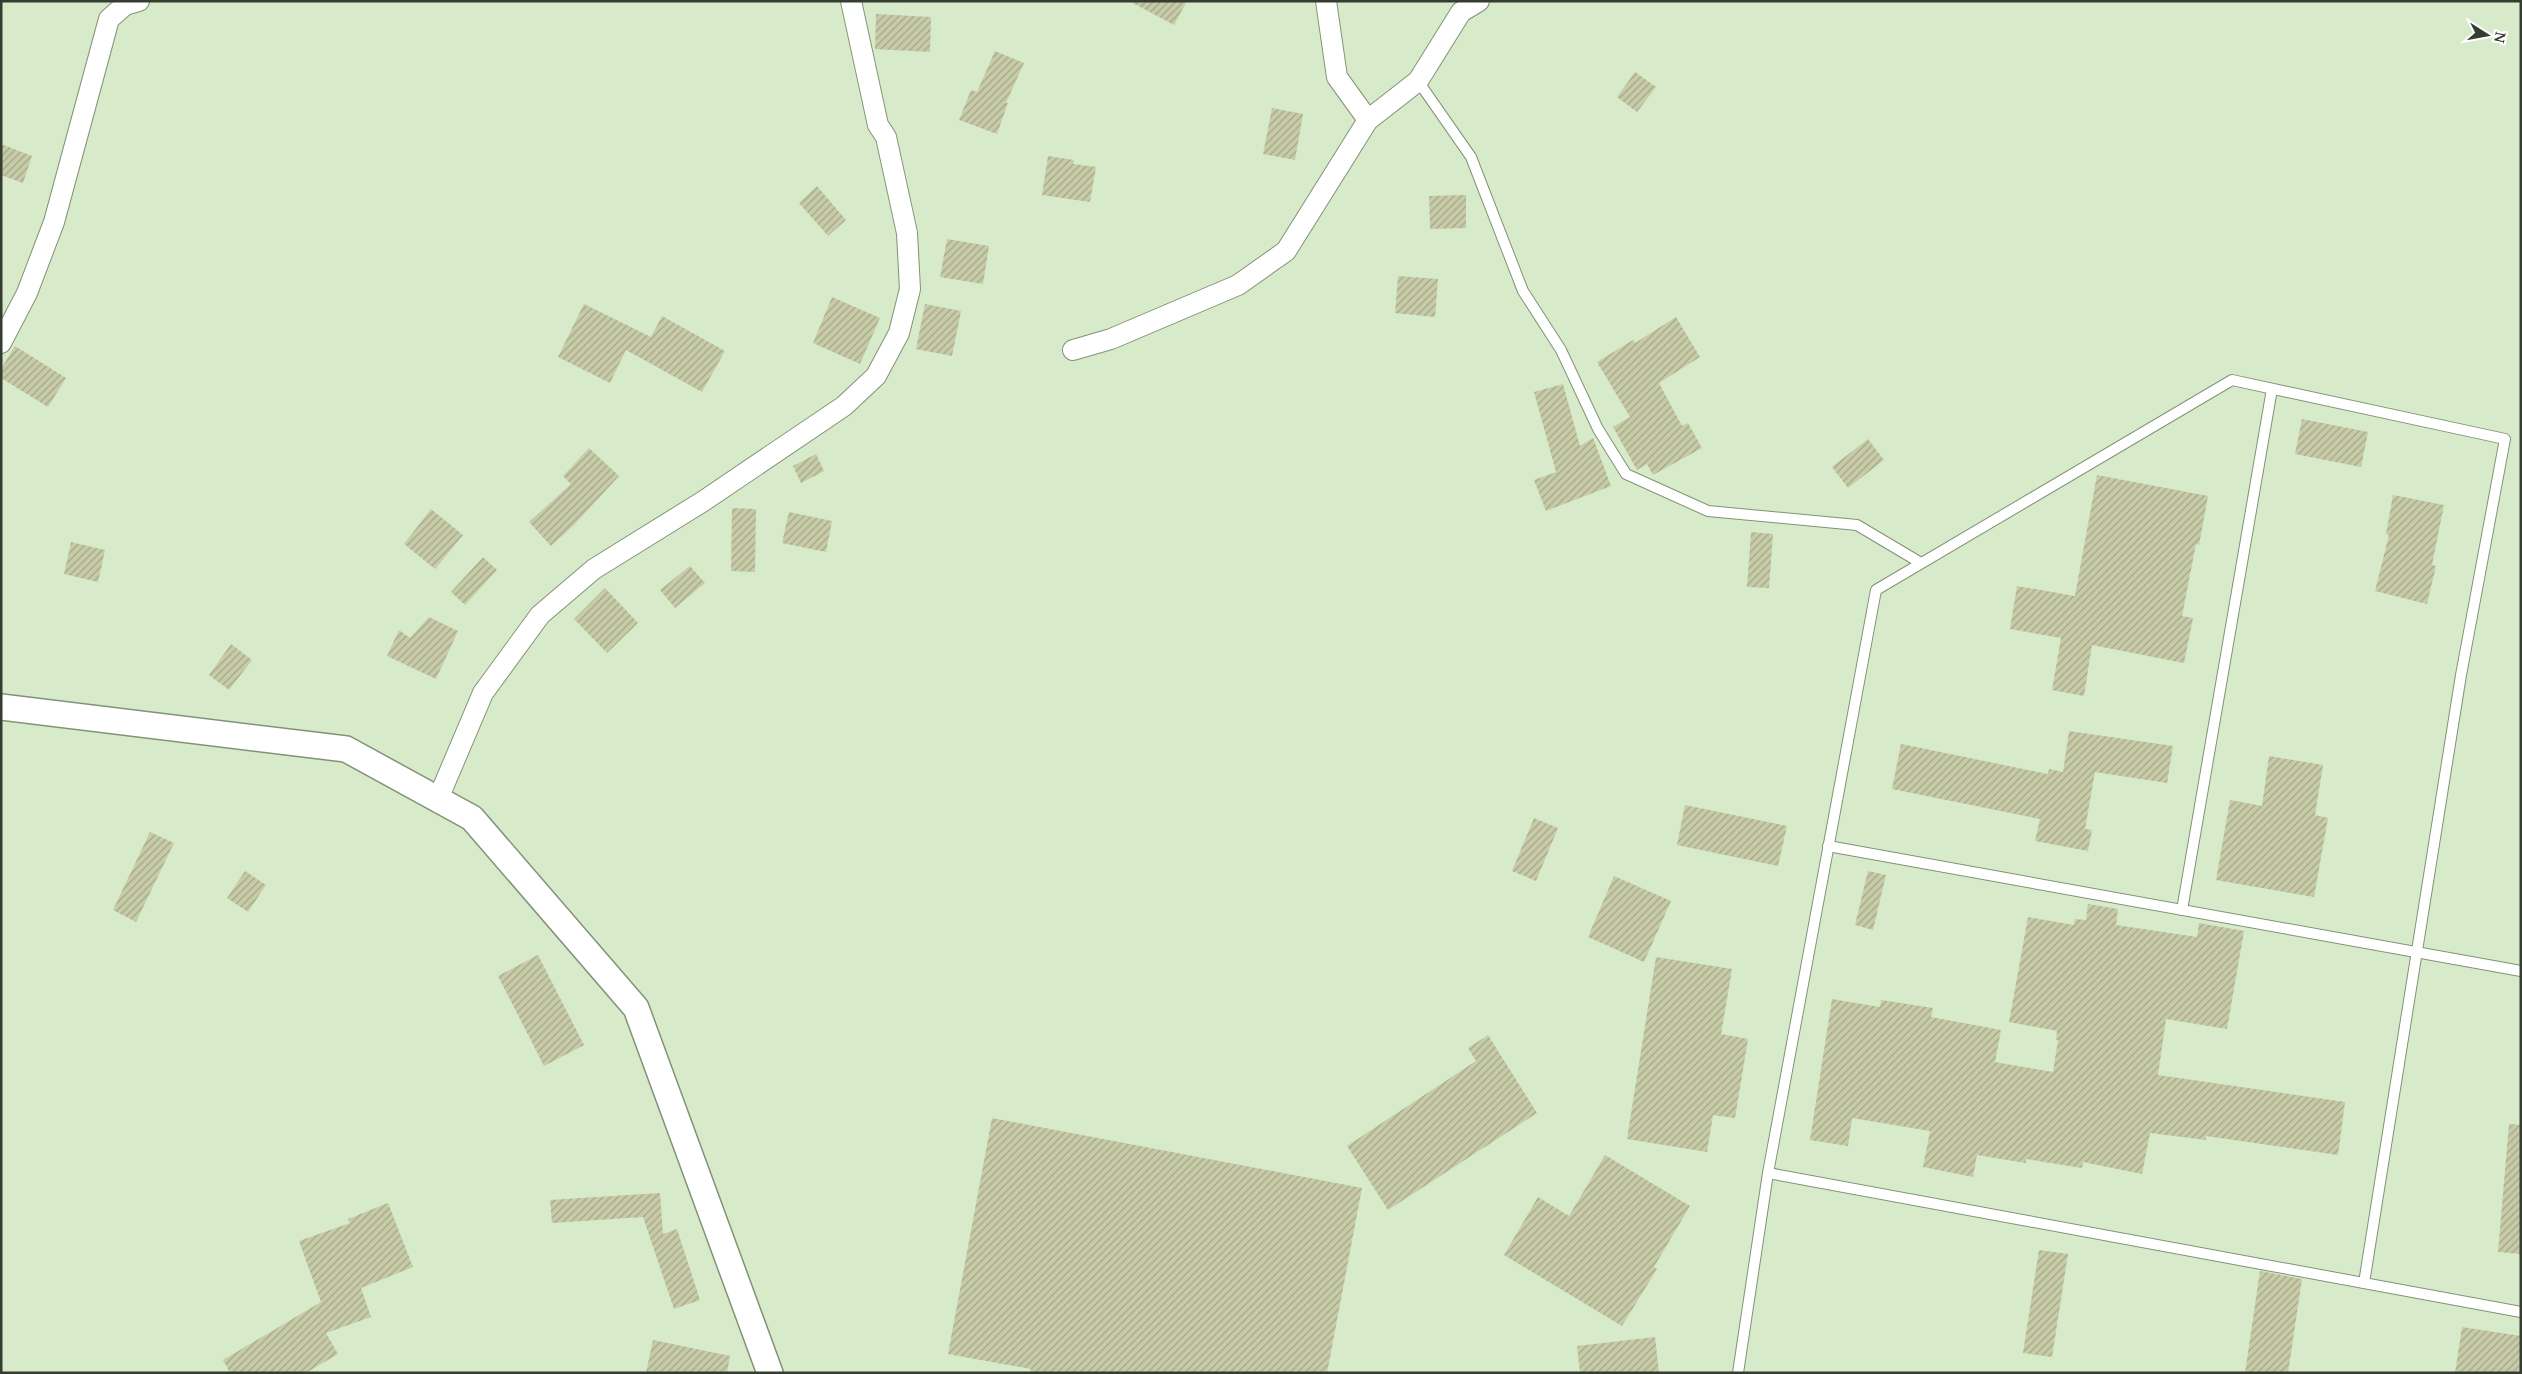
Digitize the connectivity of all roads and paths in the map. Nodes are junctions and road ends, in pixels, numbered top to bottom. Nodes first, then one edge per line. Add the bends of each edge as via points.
1 (139, 1) edge
2 (851, 1) edge
3 (1326, 1) edge
4 (1479, 1) edge
5 (1418, 81) junction
6 (1368, 120) junction
7 (1, 343) edge
8 (1072, 350) dead end
9 (2272, 389) junction
10 (1921, 563) junction
11 (1, 707) edge
12 (438, 799) junction
13 (1828, 846) junction
14 (2182, 910) junction
15 (2417, 952) junction
16 (2521, 971) edge
17 (1768, 1173) junction
18 (2364, 1283) junction
19 (2521, 1312) edge
20 (770, 1373) edge
21 (1738, 1373) edge

1 - 7 street via 125,5 109,19 54,222 27,293
2 - 12 street via 878,125 886,137 907,233 910,289 899,333 876,376 844,406 702,502 594,568 540,615 483,693
3 - 6 street via 1337,77
4 - 5 street via 1461,12
5 - 6 street
5 - 10 lane via 1471,157 1523,291 1561,350 1598,429 1626,474 1708,511 1857,524
6 - 8 street via 1286,251 1238,285 1111,339
9 - 10 lane via 2232,380
9 - 14 lane
9 - 15 lane via 2505,439 2461,675
10 - 13 lane via 1876,590
11 - 12 street via 346,749
12 - 20 street via 472,818 636,1008
13 - 14 lane
13 - 17 lane
14 - 15 lane
15 - 16 lane
15 - 18 lane
17 - 18 lane
17 - 21 lane
18 - 19 lane

